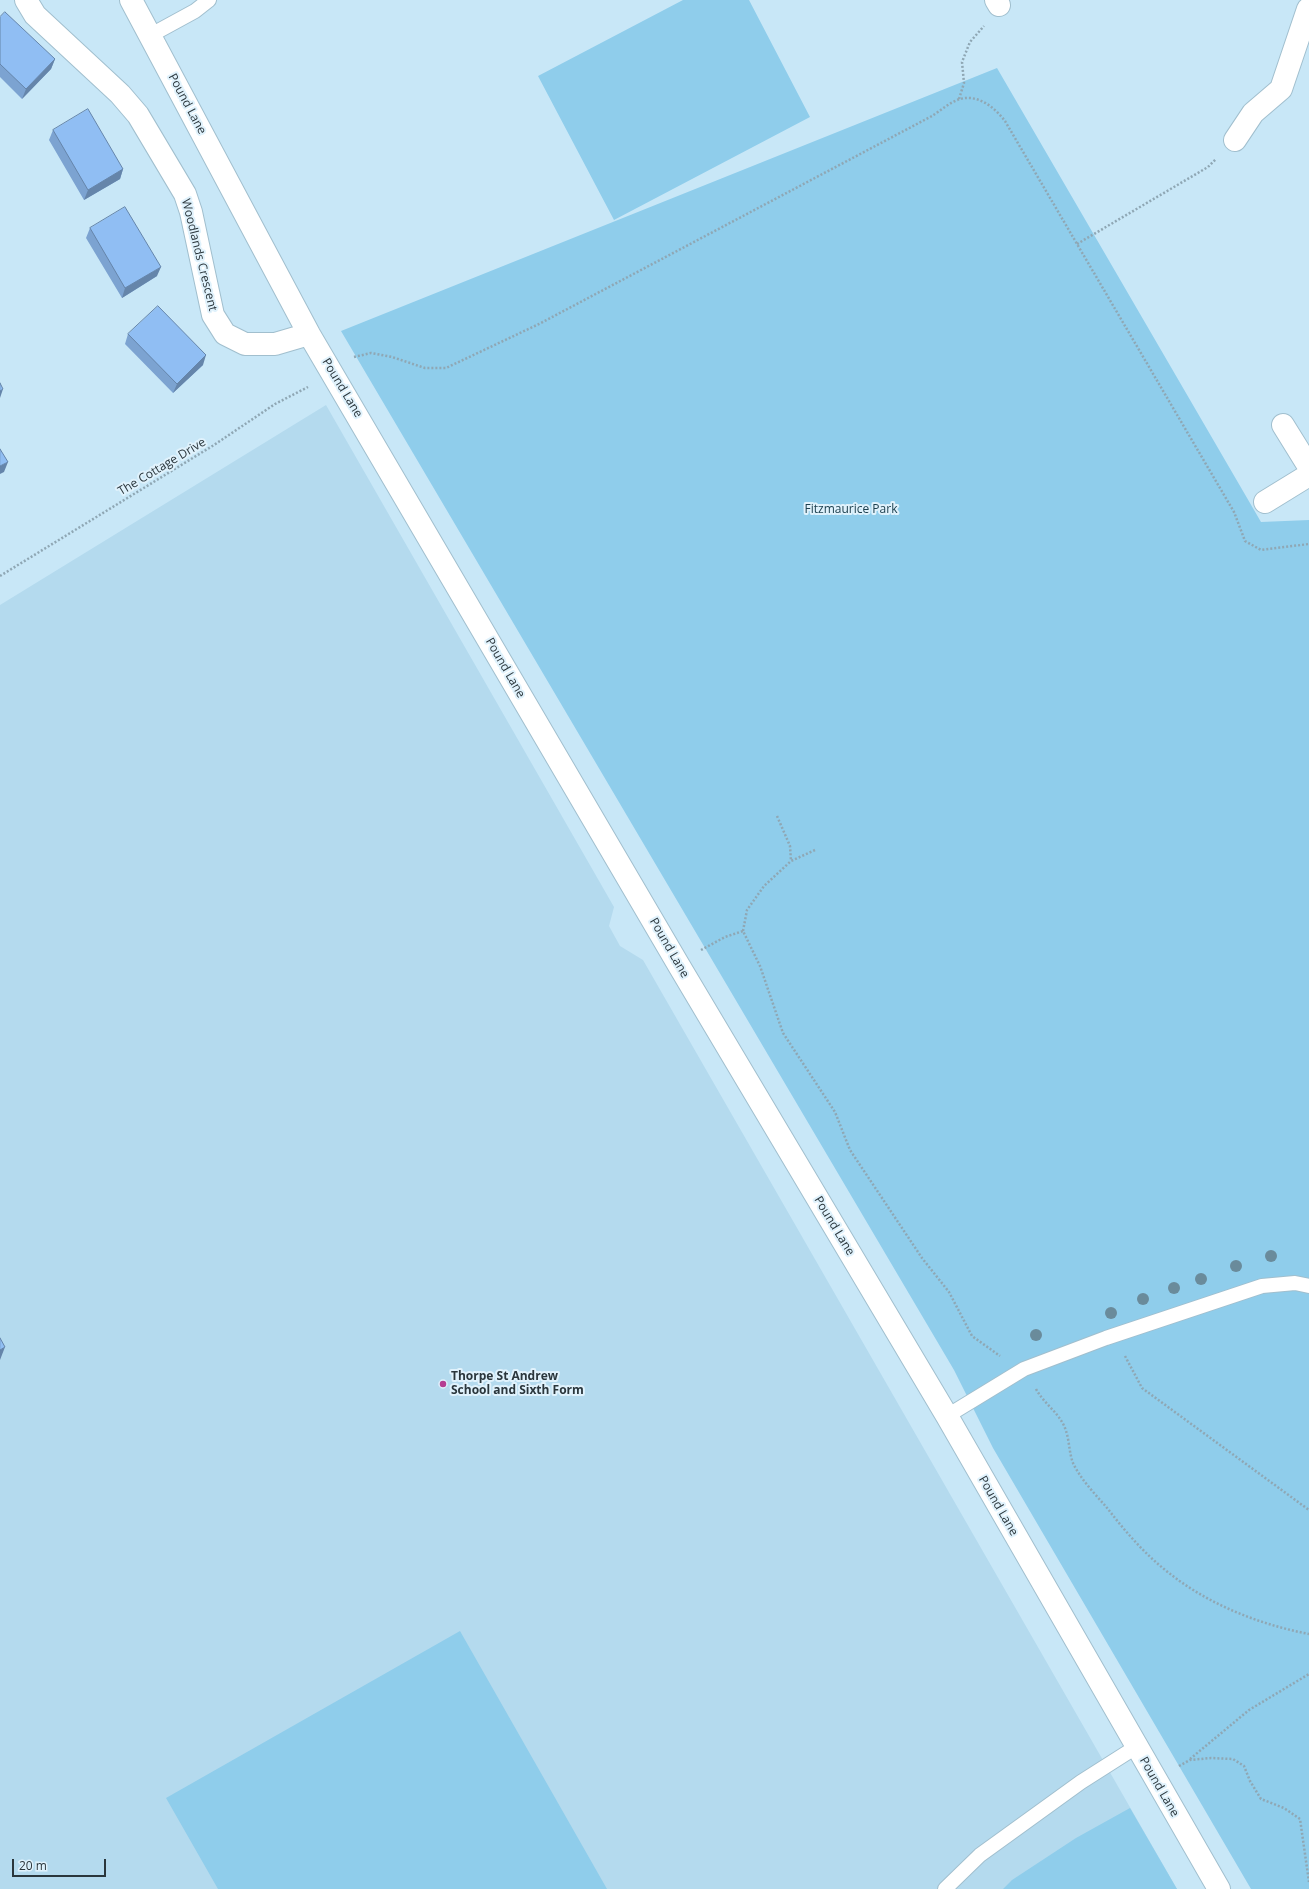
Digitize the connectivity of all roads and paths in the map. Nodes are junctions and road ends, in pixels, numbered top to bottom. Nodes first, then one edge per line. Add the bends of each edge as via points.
1 (26, 0) edge
2 (131, 0) edge
3 (208, 0) edge
4 (998, 2) edge
5 (1309, 8) edge
6 (151, 35) junction
7 (959, 99) junction
8 (1235, 140) joint
9 (1077, 244) junction
10 (309, 334) junction
11 (333, 373) junction
12 (1283, 424) dead end
13 (1309, 468) edge
14 (1309, 475) edge
15 (1266, 502) dead end
16 (1309, 544) edge
17 (0, 576) edge
18 (777, 816) dead end
19 (815, 850) dead end
20 (791, 862) junction
21 (743, 931) junction
22 (678, 964) junction
23 (1309, 1286) edge
24 (1114, 1336) junction
25 (1024, 1369) junction
26 (947, 1416) junction
27 (1309, 1510) edge
28 (1309, 1634) edge
29 (1309, 1674) edge
30 (1136, 1747) junction
31 (1190, 1760) junction
32 (1155, 1779) junction
33 (1309, 1882) edge
34 (945, 1889) edge
35 (1219, 1889) edge

1 - 10 street, Woodlands Crescent via 35,15 120,94 138,115 185,194 213,315 225,334 245,344 275,344
2 - 6 street, Pound Lane
3 - 6 lane via 195,11
4 - 7 path via 989,20 970,42 962,62 964,83
5 - 8 street via 1281,89 1253,112
6 - 10 street, Pound Lane
7 - 9 path via 977,99 995,108 1006,122
7 - 11 path, The Cottage Drive via 932,116 539,324 446,368 424,368 371,353 349,358
8 - 9 path via 1208,167
9 - 16 path via 1234,512 1244,541 1261,550
10 - 11 street, Pound Lane
11 - 17 path, The Cottage Drive via 275,404 214,445
11 - 22 street, Pound Lane
12 - 13 street
14 - 15 street
18 - 20 path via 790,846
19 - 20 path
20 - 21 path via 764,886 747,910
21 - 22 path via 725,937
21 - 25 path via 760,966 783,1033 835,1112 850,1150 922,1258 949,1292 972,1336 997,1355 1013,1361
22 - 26 street, Pound Lane
23 - 24 lane via 1295,1283 1262,1286
24 - 25 lane
24 - 27 path via 1142,1388
25 - 26 lane
25 - 28 path via 1041,1398 1064,1424 1073,1462 1088,1486 1164,1569 1229,1610 1278,1628
26 - 30 street, Pound Lane
29 - 31 path via 1249,1710
30 - 32 street, Pound Lane
30 - 34 lane via 1081,1782 980,1855
31 - 32 path
31 - 33 path via 1233,1759 1244,1766 1262,1799 1284,1808 1300,1819
32 - 35 street, Pound Lane

